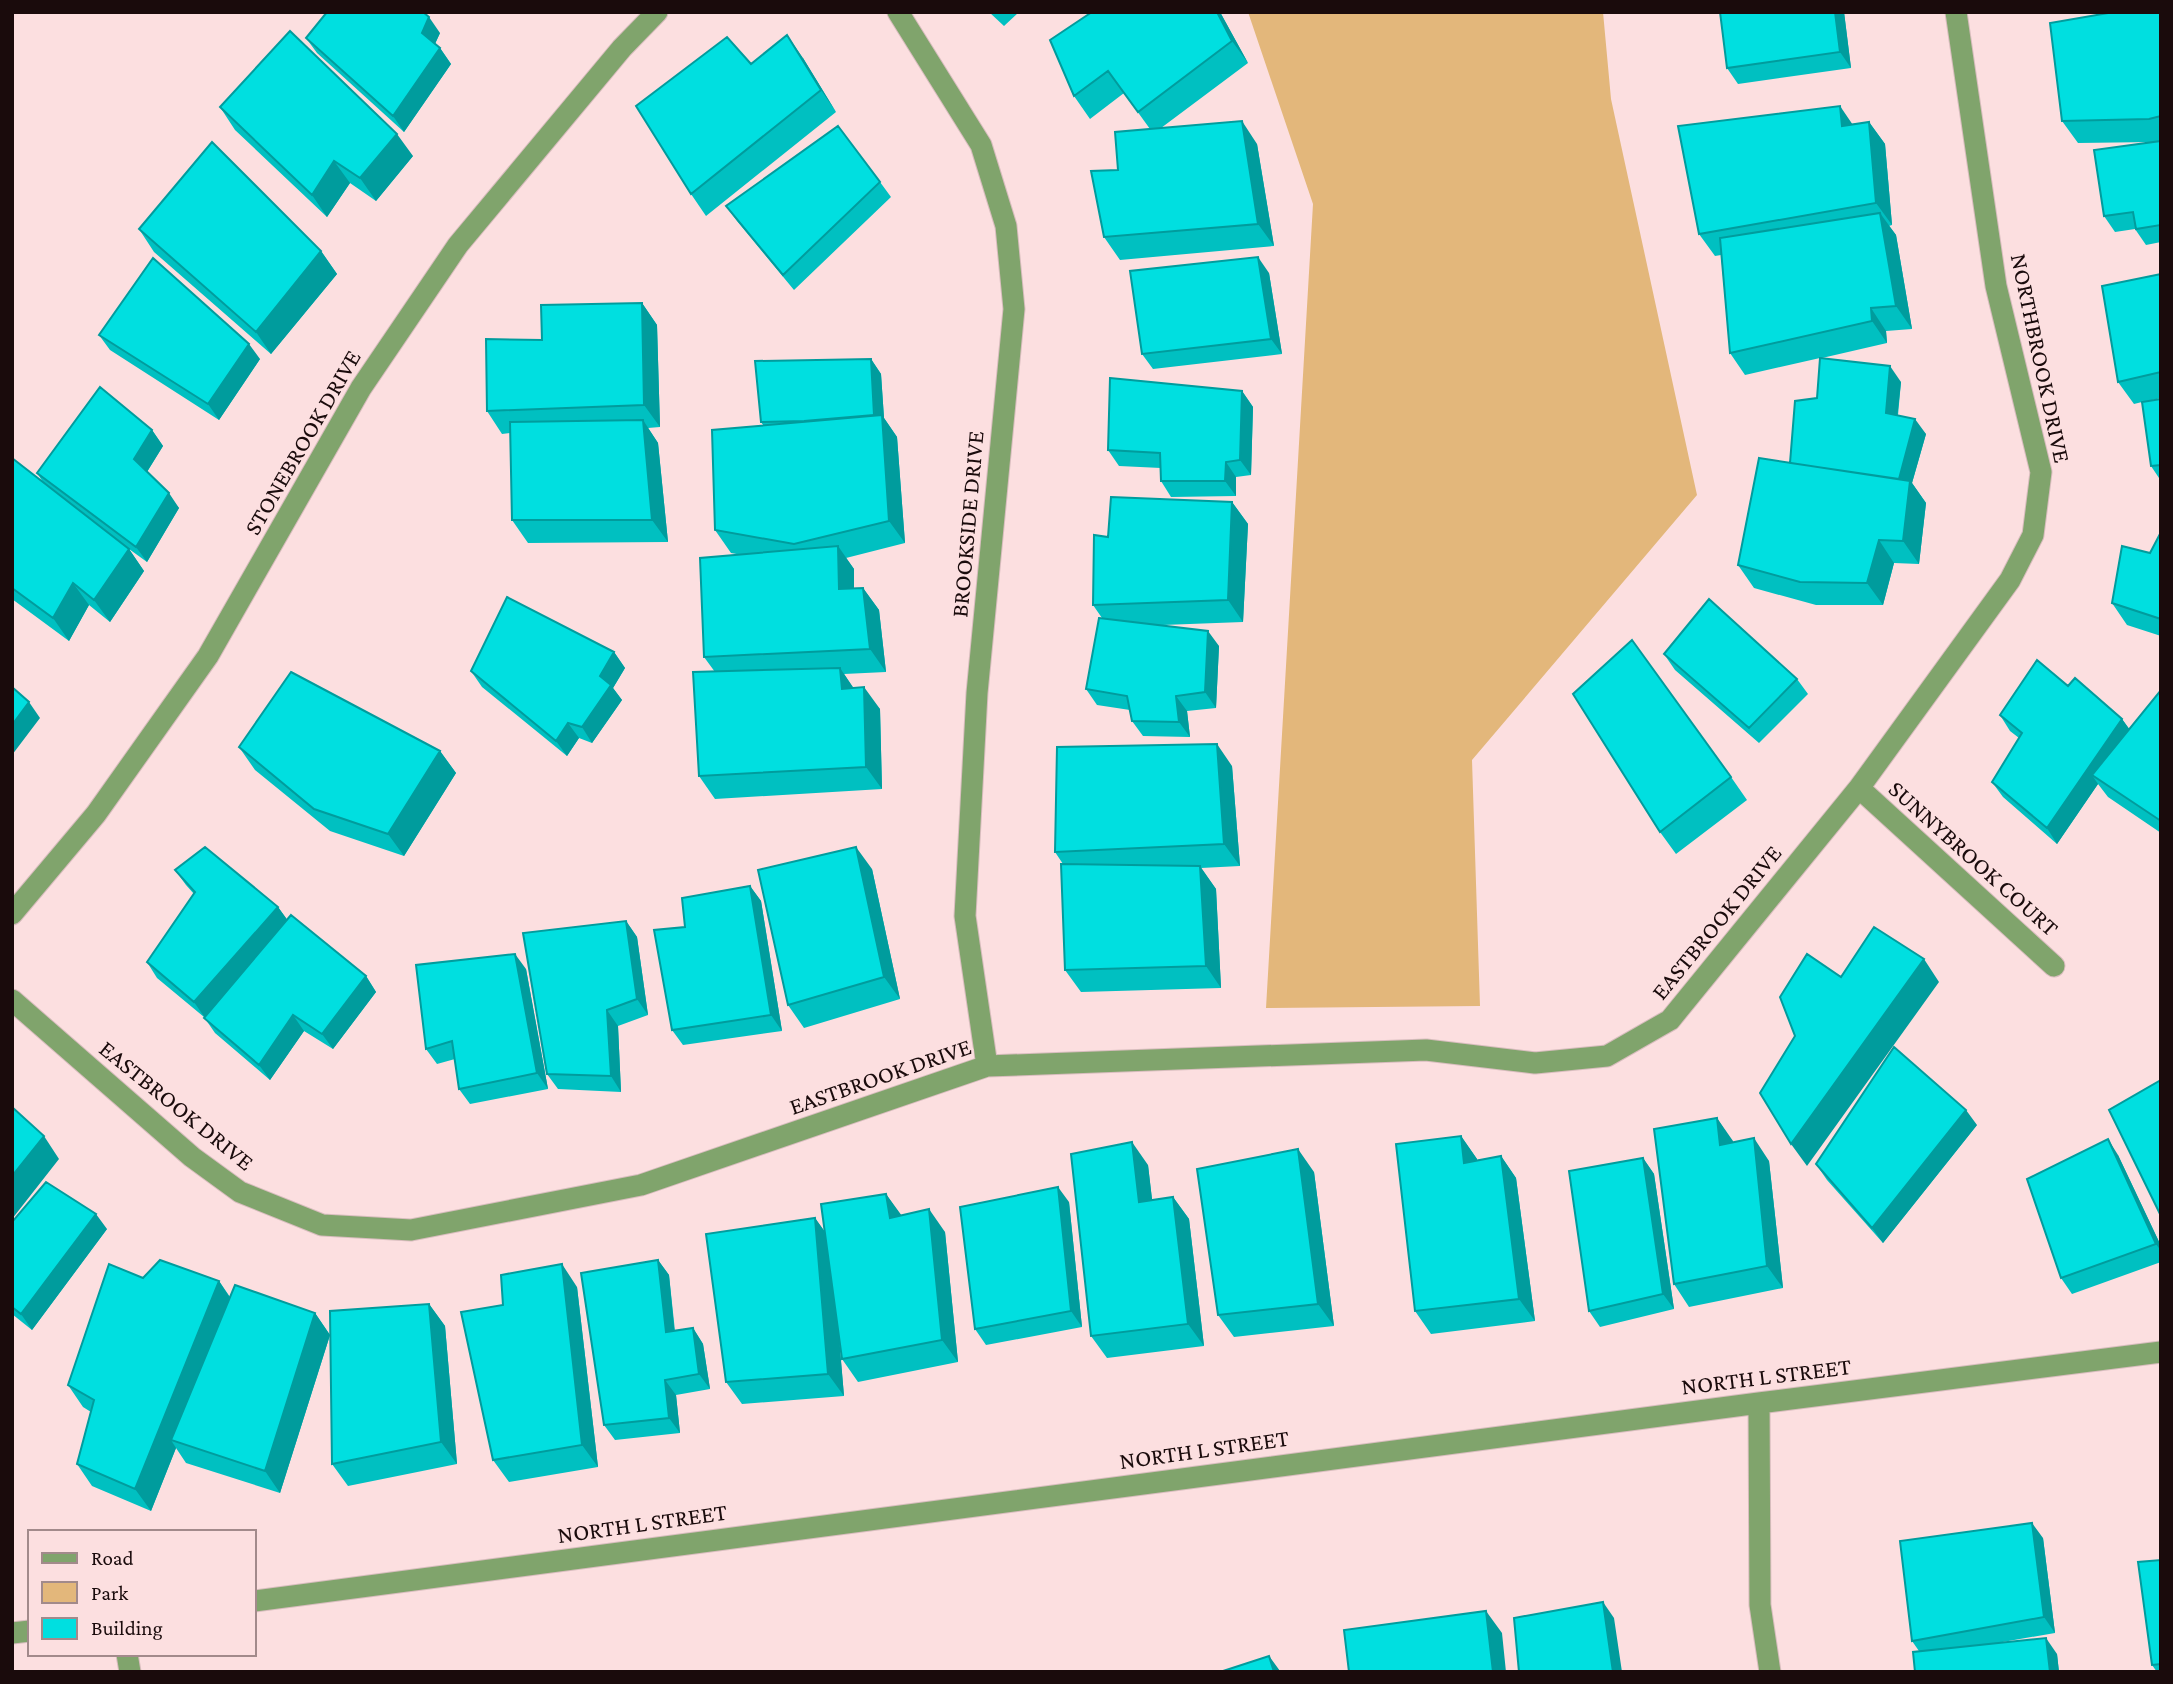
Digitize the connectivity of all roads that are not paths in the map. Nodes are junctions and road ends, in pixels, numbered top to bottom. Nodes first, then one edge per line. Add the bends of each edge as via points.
1 (657, 12) edge
2 (898, 12) edge
3 (1956, 12) edge
4 (1859, 789) junction
5 (12, 914) edge
6 (2054, 966) dead end
7 (12, 1000) edge
8 (987, 1066) junction
9 (2161, 1352) edge
10 (1759, 1403) junction
11 (256, 1601) edge
12 (1770, 1672) edge

1 - 5 street, STONEBROOK DRIVE via 458,245 361,387 208,656 96,814
2 - 8 street, BROOKSIDE DRIVE via 981,145 1006,226 1014,309 977,693 965,916
3 - 4 street, NORTHBROOK DRIVE via 1996,286 2041,472 2033,536 2010,580
4 - 6 street, SUNNYBROOK COURT
4 - 8 street, EASTBROOK DRIVE via 1670,1020 1607,1056 1535,1063 1426,1050
7 - 8 street, EASTBROOK DRIVE via 192,1157 240,1192 322,1225 411,1230 641,1185
9 - 10 street, NORTH L STREET
10 - 11 street, NORTH L STREET
10 - 12 street via 1760,1605

